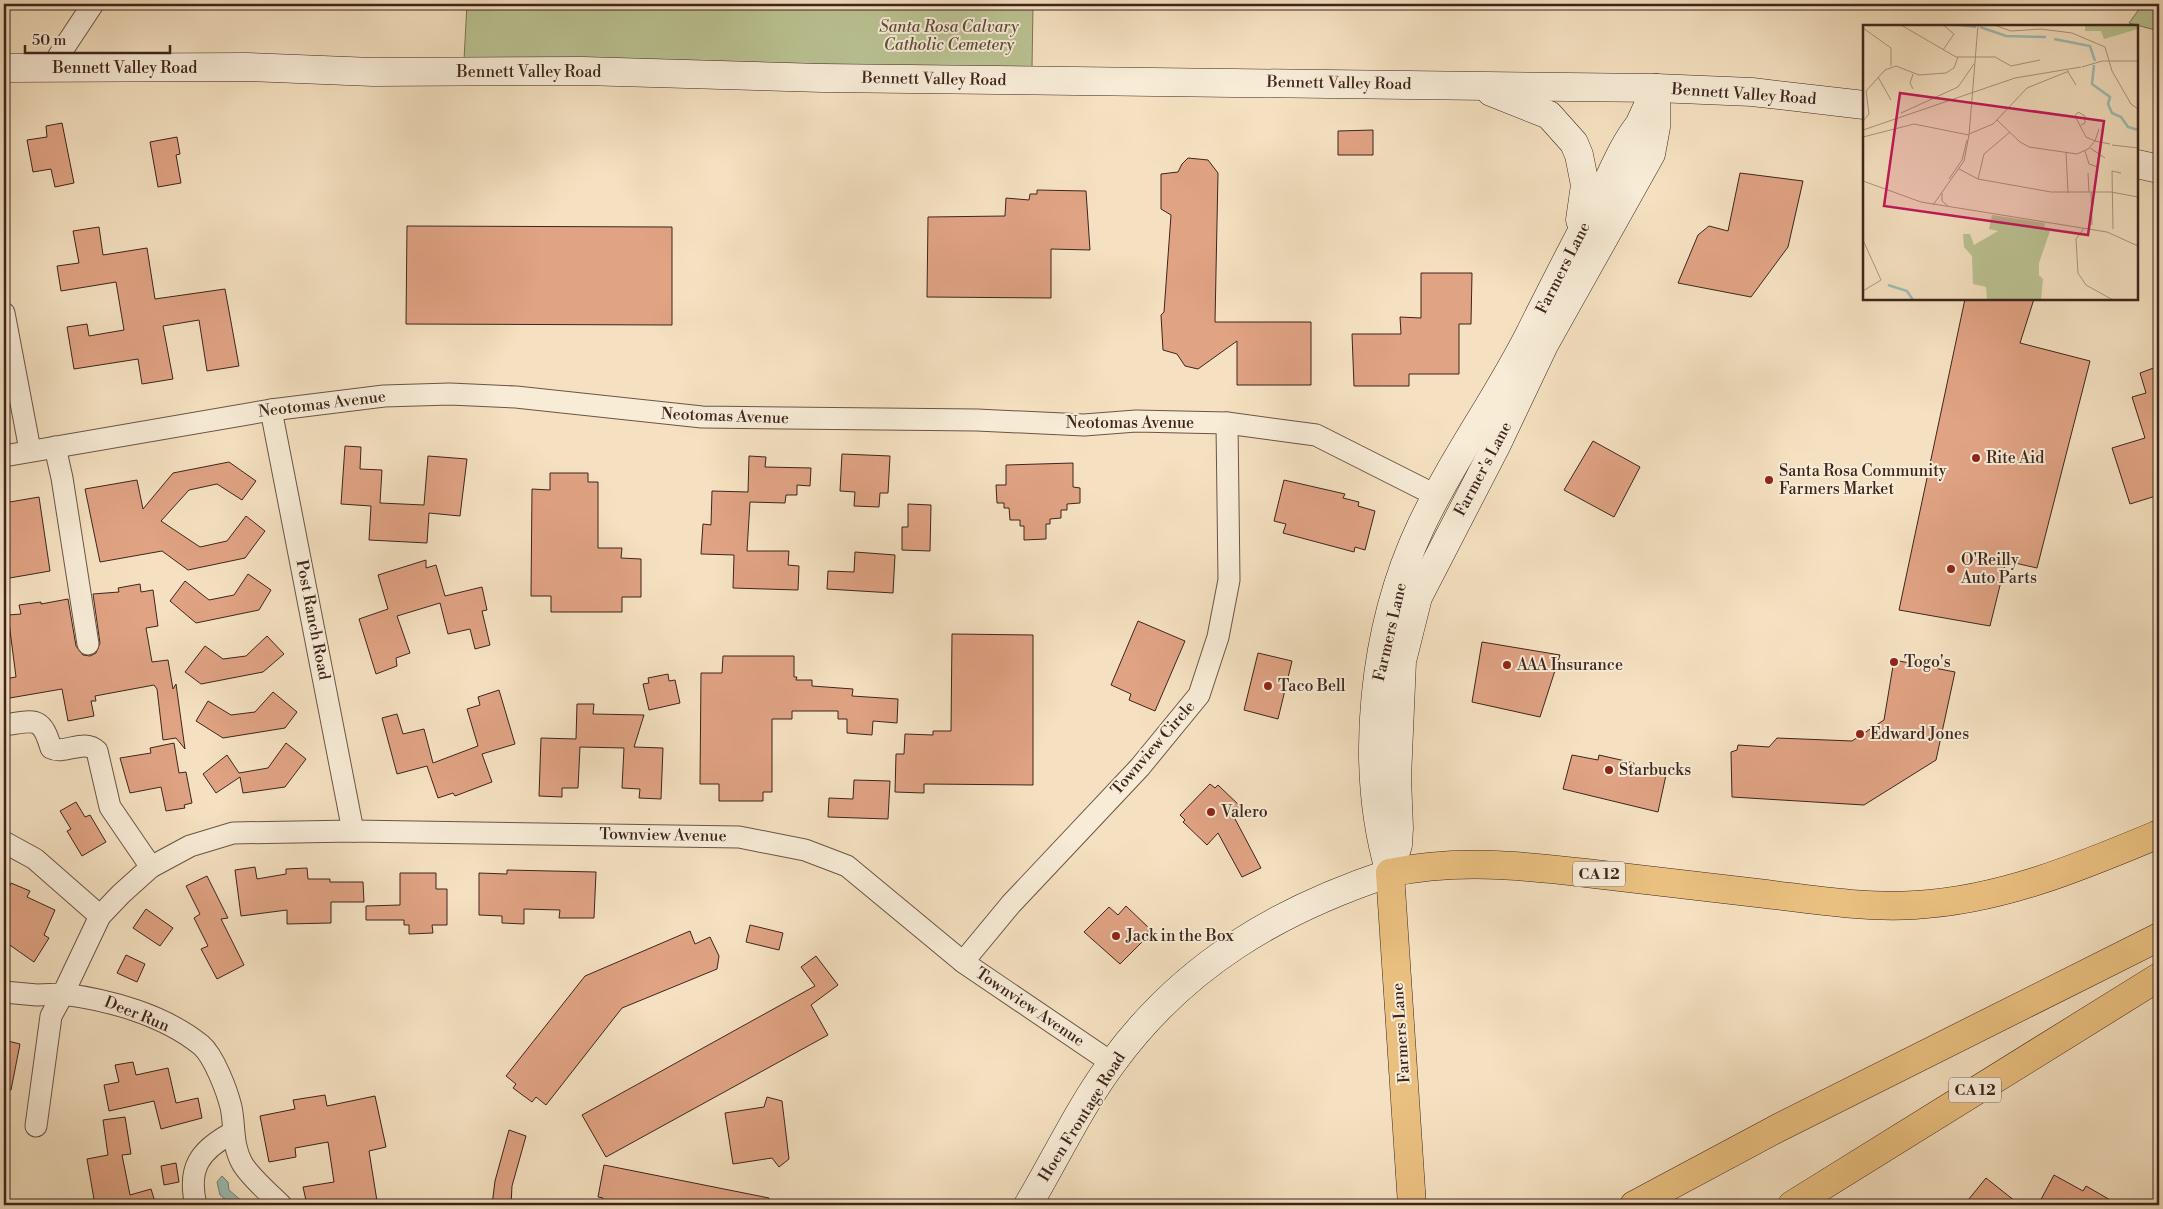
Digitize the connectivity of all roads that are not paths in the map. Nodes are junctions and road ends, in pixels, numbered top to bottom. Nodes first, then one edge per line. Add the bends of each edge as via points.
1 (93, 4) edge
2 (4, 68) edge
3 (50, 69) junction
4 (1471, 84) junction
5 (1656, 88) junction
6 (1863, 105) edge
7 (2138, 164) edge
8 (2159, 169) edge
9 (1577, 240) junction
10 (4, 313) edge
11 (271, 410) junction
12 (1227, 423) junction
13 (55, 447) junction
14 (30, 450) junction
15 (4, 456) edge
16 (1437, 496) junction
17 (88, 644) dead end
18 (4, 725) edge
19 (353, 831) junction
20 (2159, 834) edge
21 (4, 842) edge
22 (151, 867) junction
23 (1390, 873) junction
24 (100, 916) junction
25 (2159, 937) edge
26 (963, 962) junction
27 (2159, 977) edge
28 (4, 992) edge
29 (63, 994) junction
30 (1112, 1063) junction
31 (36, 1126) dead end
32 (232, 1133) junction
33 (196, 1205) edge
34 (280, 1205) edge
35 (1028, 1205) edge
36 (1412, 1205) edge
37 (1634, 1205) edge
38 (1792, 1205) edge

1 - 3 street
2 - 3 street, Bennett Valley Road
3 - 4 street, Bennett Valley Road via 247,67 373,72 583,71 861,78
4 - 5 street, Bennett Valley Road
4 - 9 street via 1549,115 1574,143 1585,185
5 - 6 street, Bennett Valley Road via 1752,92
5 - 9 street, Farmers Lane
5 - 23 street, Farmer's Lane via 1656,127 1651,154 1544,345 1418,597 1402,661 1397,778 1399,828
7 - 8 street
9 - 16 street, Farmers Lane via 1524,345
10 - 14 street
11 - 12 street, Neotomas Avenue via 384,396 450,394 702,417 977,420 1084,425 1136,421
11 - 13 street, Neotomas Avenue
11 - 19 street, Post Ranch Road
12 - 16 street, Neotomas Avenue via 1316,435
12 - 26 street, Townview Circle via 1228,580 1218,637 1199,695 1140,767 1012,904
13 - 14 street, Neotomas Avenue
13 - 17 street
14 - 15 street, Neotomas Avenue
16 - 23 street, Farmers Lane via 1421,526 1398,586 1375,702 1374,772 1378,831
18 - 22 street via 36,722 44,727 51,748 56,750 93,746 100,759 104,787 114,815
19 - 22 street, Townview Avenue via 234,833 190,846
19 - 26 street, Townview Avenue via 739,837 805,850 847,866
20 - 23 main road, CA 12 via 2028,885 1975,898 1914,905 1832,902 1513,866 1442,865
21 - 24 street via 35,859
22 - 24 street, Townview Avenue
23 - 30 street, Hoen Frontage Road via 1294,910 1228,949 1168,1000
23 - 36 main road, Farmers Lane
24 - 29 street, Townview Avenue
25 - 37 main road via 1778,1128
26 - 30 street, Townview Avenue
27 - 38 main road, CA 12
28 - 29 street
29 - 31 street, Townview Avenue via 51,1016
29 - 32 street, Deer Run via 98,998 162,1022 202,1046 218,1072 231,1107
30 - 35 street, Hoen Frontage Road
32 - 33 street via 213,1144 195,1167
32 - 34 street, Deer Run via 242,1164

